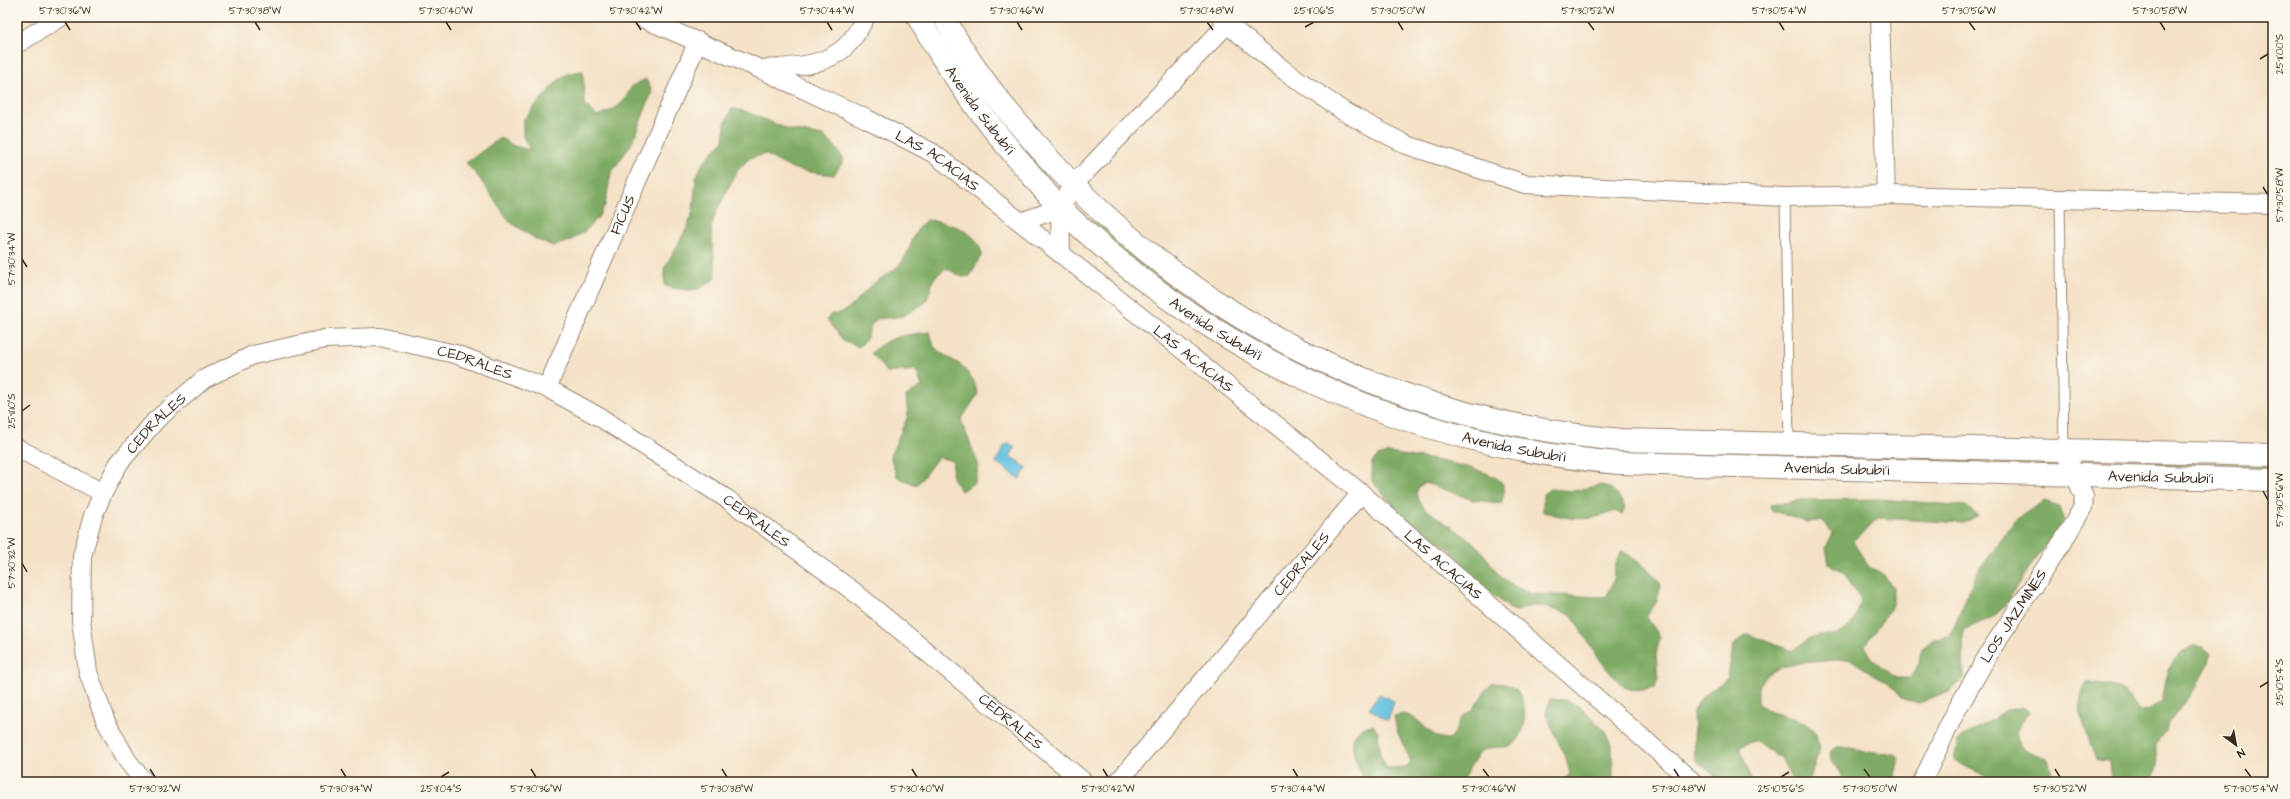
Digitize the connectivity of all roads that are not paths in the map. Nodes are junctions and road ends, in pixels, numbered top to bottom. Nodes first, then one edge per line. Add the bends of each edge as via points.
1 (61, 17) edge
2 (640, 17) edge
3 (866, 17) edge
4 (918, 17) edge
5 (944, 17) edge
6 (1880, 17) edge
7 (1228, 19) edge
8 (698, 41) junction
9 (17, 44) edge
10 (760, 69) junction
11 (1073, 185) junction
12 (1886, 195) junction
13 (1785, 197) junction
14 (2060, 199) junction
15 (2273, 204) edge
16 (1060, 208) junction
17 (1021, 222) junction
18 (1061, 254) junction
19 (547, 388) junction
20 (1789, 444) junction
21 (17, 448) edge
22 (2064, 450) junction
23 (2273, 455) edge
24 (2076, 476) junction
25 (2273, 480) edge
26 (103, 492) junction
27 (1361, 493) junction
28 (144, 782) edge
29 (1084, 782) edge
30 (1118, 782) edge
31 (1693, 782) edge
32 (1922, 782) edge

1 - 9 street
2 - 8 street, LAS ACACIAS
3 - 10 street via 849,44 826,60
4 - 16 street, Avenida Sububi'i via 981,115
5 - 11 street, Avenida Sububi'i via 1000,102
6 - 12 street
7 - 11 street
7 - 13 street via 1285,71 1346,113 1407,146 1525,184
8 - 10 street, LAS ACACIAS
8 - 19 street, FICUS
10 - 17 street, LAS ACACIAS via 933,153
11 - 16 street
11 - 20 street, Avenida Sububi'i via 1142,249 1222,306 1284,343 1369,382 1435,404 1568,435 1621,440
12 - 13 street
12 - 14 street
13 - 20 lane
14 - 15 street
14 - 22 lane
16 - 17 street
16 - 18 street
16 - 24 street, Avenida Sububi'i via 1125,264 1190,314 1241,346 1359,404 1424,426 1499,446 1563,458 1619,463
17 - 18 street, LAS ACACIAS
18 - 27 street, LAS ACACIAS
19 - 26 street, CEDRALES via 455,354 380,337 325,339 260,353 204,379 156,420 119,463
19 - 29 street, CEDRALES via 601,418 726,499 853,591
20 - 22 street, Avenida Sububi'i
21 - 26 street
22 - 23 street, Avenida Sububi'i
22 - 24 street, LOS JAZMINES
24 - 25 street, Avenida Sububi'i
24 - 32 street, LOS JAZMINES via 2084,496 2083,507 2077,519 1992,648 1955,713
26 - 28 street, CEDRALES via 93,516 82,556 81,620 88,672 105,720 127,760
27 - 30 street, CEDRALES
27 - 31 street, LAS ACACIAS

